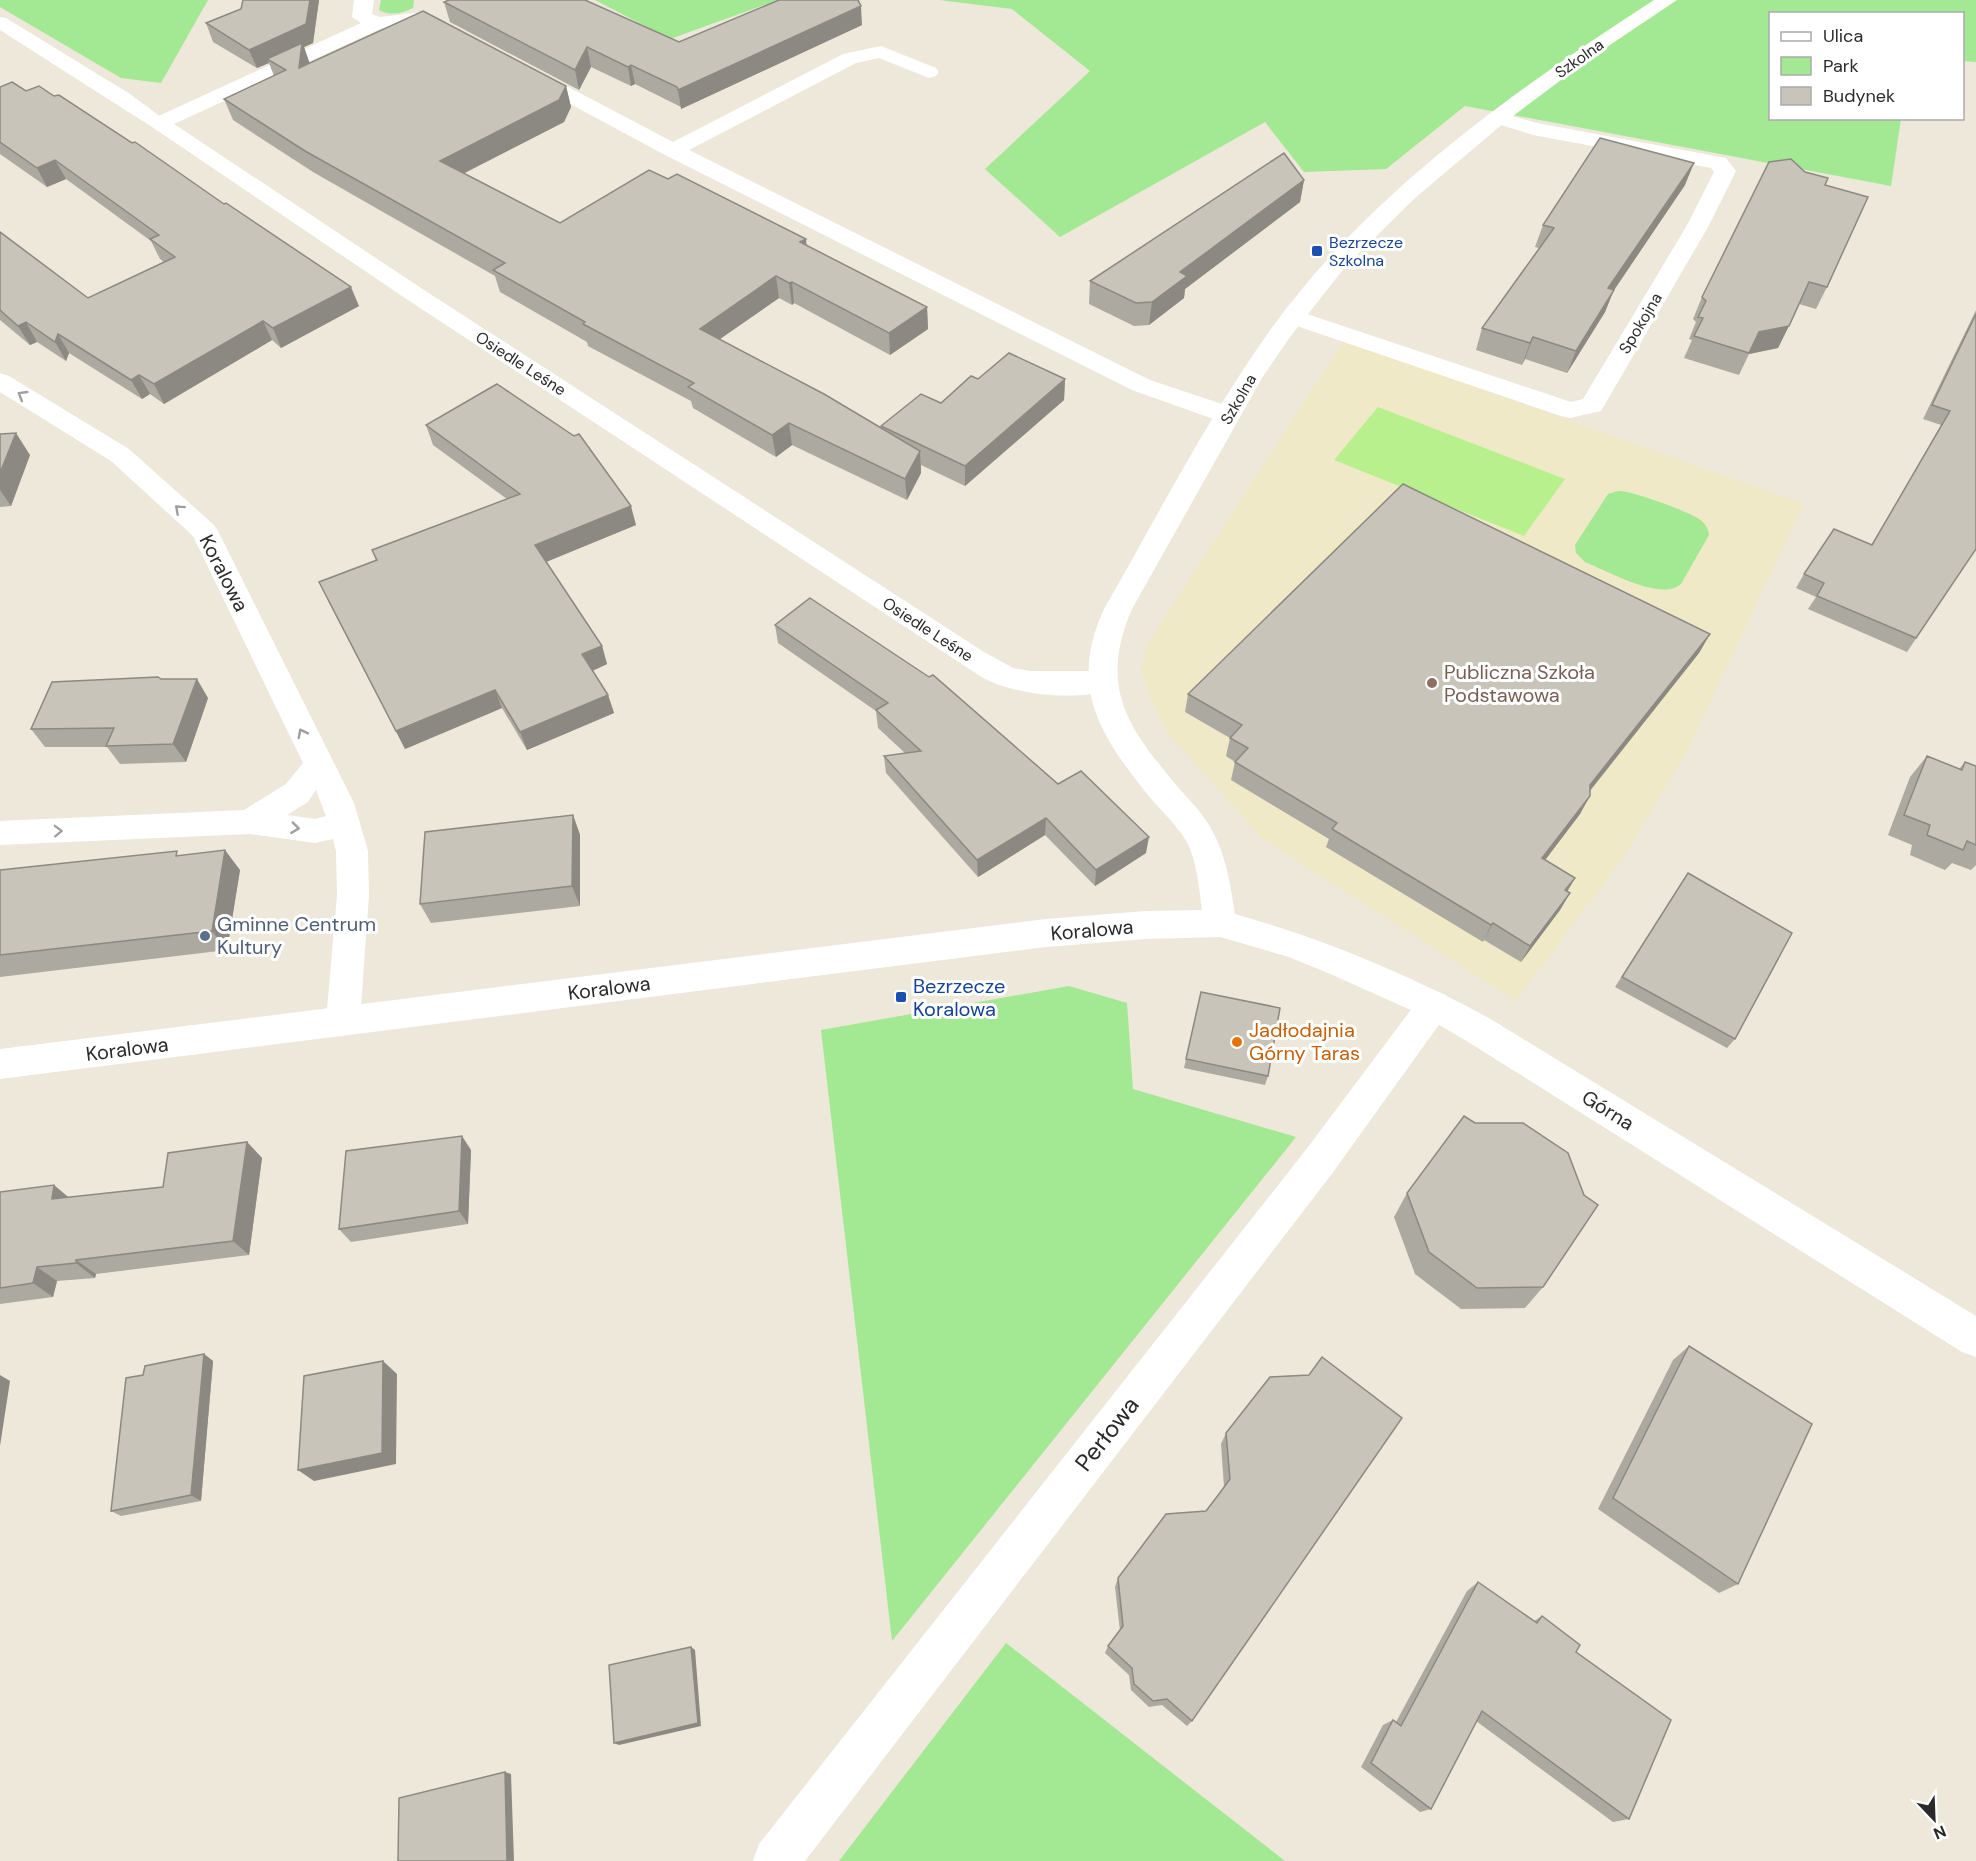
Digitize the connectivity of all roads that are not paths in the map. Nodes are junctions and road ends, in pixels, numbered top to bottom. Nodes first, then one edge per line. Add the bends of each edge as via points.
1 (364, 0) edge
2 (1666, 0) edge
3 (424, 9) edge
4 (0, 22) edge
5 (378, 23) junction
6 (464, 40) edge
7 (506, 62) edge
8 (929, 72) dead end
9 (1498, 118) junction
10 (159, 123) junction
11 (673, 150) junction
12 (1293, 317) junction
13 (0, 381) edge
14 (1228, 415) junction
15 (1102, 682) junction
16 (318, 765) junction
17 (250, 822) junction
18 (344, 824) junction
19 (0, 833) edge
20 (1220, 923) junction
21 (1434, 1005) junction
22 (343, 1021) junction
23 (0, 1064) edge
24 (1976, 1338) edge
25 (776, 1861) edge

1 - 5 street via 363,16
2 - 9 street, Szkolna via 1582,55
3 - 5 street
3 - 6 street
4 - 10 lane
5 - 10 street
7 - 11 street
8 - 11 street via 881,52 850,58
9 - 12 street, Szkolna via 1370,228 1324,276
9 - 12 street, Spokojna via 1533,129 1718,163 1725,171 1697,227 1592,405 1570,410
10 - 15 street, Osiedle Leśne via 974,659 1020,680
11 - 14 street via 1141,385
12 - 14 street, Szkolna
16 -> 13 street, Koralowa via 204,531 120,455
14 - 15 street, Szkolna via 1118,609 1108,637
15 - 20 street, Szkolna via 1114,719 1137,758 1204,843 1213,872
16 - 17 street via 297,793
16 - 18 street, Koralowa
17 -> 18 street via 315,831
19 -> 17 street
18 - 22 street, Koralowa via 354,873
20 - 21 street, Górna via 1294,945
20 - 22 street, Koralowa via 1046,933
21 - 24 street, Górna
21 - 25 street, Perłowa via 1318,1163
22 - 23 street, Koralowa

